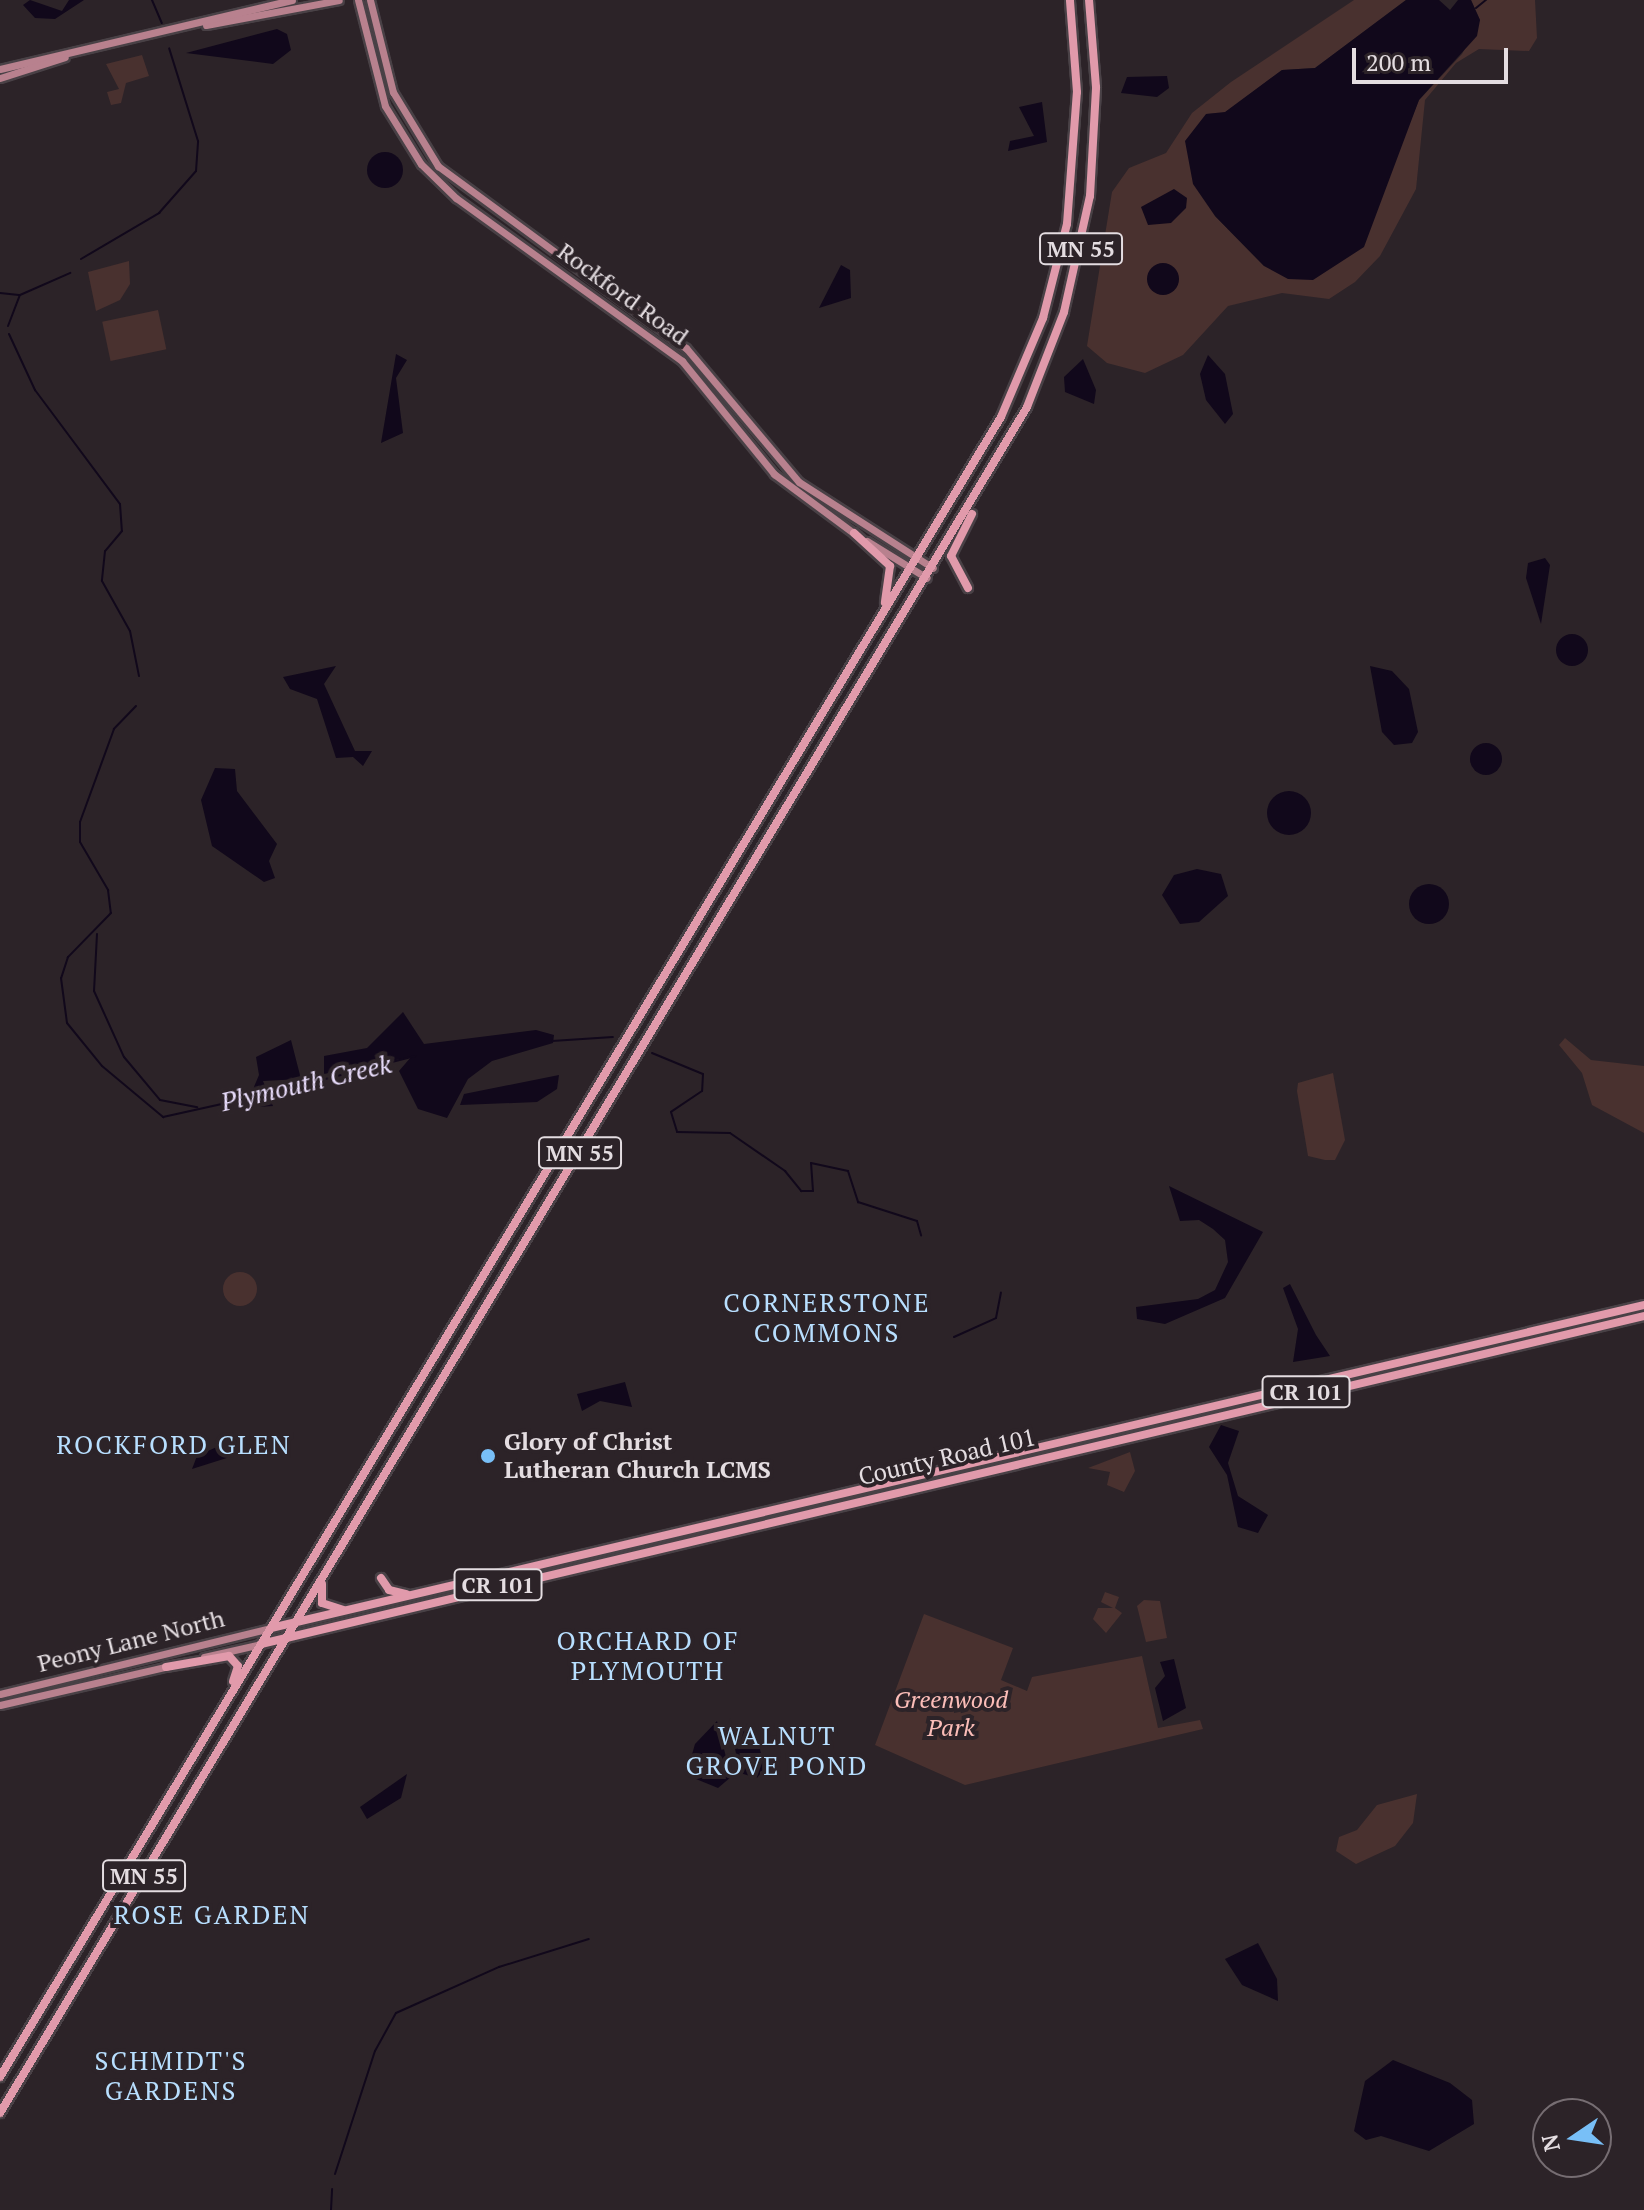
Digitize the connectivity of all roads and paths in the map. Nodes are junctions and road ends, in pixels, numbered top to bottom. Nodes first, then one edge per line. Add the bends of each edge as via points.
1 (292, 0) edge
2 (339, 0) edge
3 (358, 0) edge
4 (370, 0) edge
5 (1070, 0) edge
6 (1089, 0) edge
7 (204, 25) junction
8 (65, 57) junction
9 (0, 69) edge
10 (0, 78) edge
11 (987, 480) junction
12 (854, 533) junction
13 (917, 559) junction
14 (933, 568) junction
15 (911, 569) junction
16 (927, 578) junction
17 (968, 588) dead end
18 (868, 639) junction
19 (1644, 1305) edge
20 (1644, 1316) edge
21 (323, 1578) junction
22 (381, 1578) dead end
23 (411, 1595) junction
24 (347, 1610) junction
25 (296, 1622) junction
26 (271, 1628) junction
27 (286, 1639) junction
28 (261, 1644) junction
29 (166, 1667) junction
30 (0, 1694) edge
31 (0, 1705) edge
32 (207, 1733) junction
33 (0, 2077) edge
34 (0, 2113) edge

1 - 7 main road
2 - 7 main road
3 - 12 main road, Rockford Road via 385,106 437,181 672,352 774,474
4 - 13 main road, Rockford Road via 393,92 438,166 686,348 799,482
5 - 13 main road, MN 55 via 1077,127 1054,283 1013,392
6 - 11 main road, MN 55 via 1096,124 1084,236 1054,344
7 - 8 main road
8 - 9 main road
8 - 10 main road
11 - 14 main road, MN 55
11 - 17 main road via 951,556
12 - 15 main road, Rockford Road
12 - 18 main road via 892,574
13 - 14 main road, Rockford Road
13 - 15 main road, MN 55
14 - 16 main road, MN 55
15 - 16 main road, Rockford Road
15 - 18 main road, MN 55
16 - 21 main road, MN 55
18 - 26 main road, MN 55
19 - 23 main road, County Road 101 / CR 101
20 - 27 main road, County Road 101 / CR 101
21 - 24 main road via 322,1603
21 - 25 main road, MN 55
22 - 23 main road via 389,1590
23 - 24 main road, County Road 101 / CR 101
24 - 25 main road, County Road 101 / CR 101
25 - 26 main road, County Road 101 / CR 101
25 - 27 main road, MN 55
26 - 28 main road, MN 55
26 - 30 main road, Peony Lane North
27 - 28 main road, County Road 101 / CR 101
27 - 34 main road, MN 55
28 - 29 main road, Peony Lane North
28 - 32 main road, MN 55
29 - 31 main road, Peony Lane North
29 - 32 main road via 219,1656 237,1663
32 - 33 main road, MN 55

